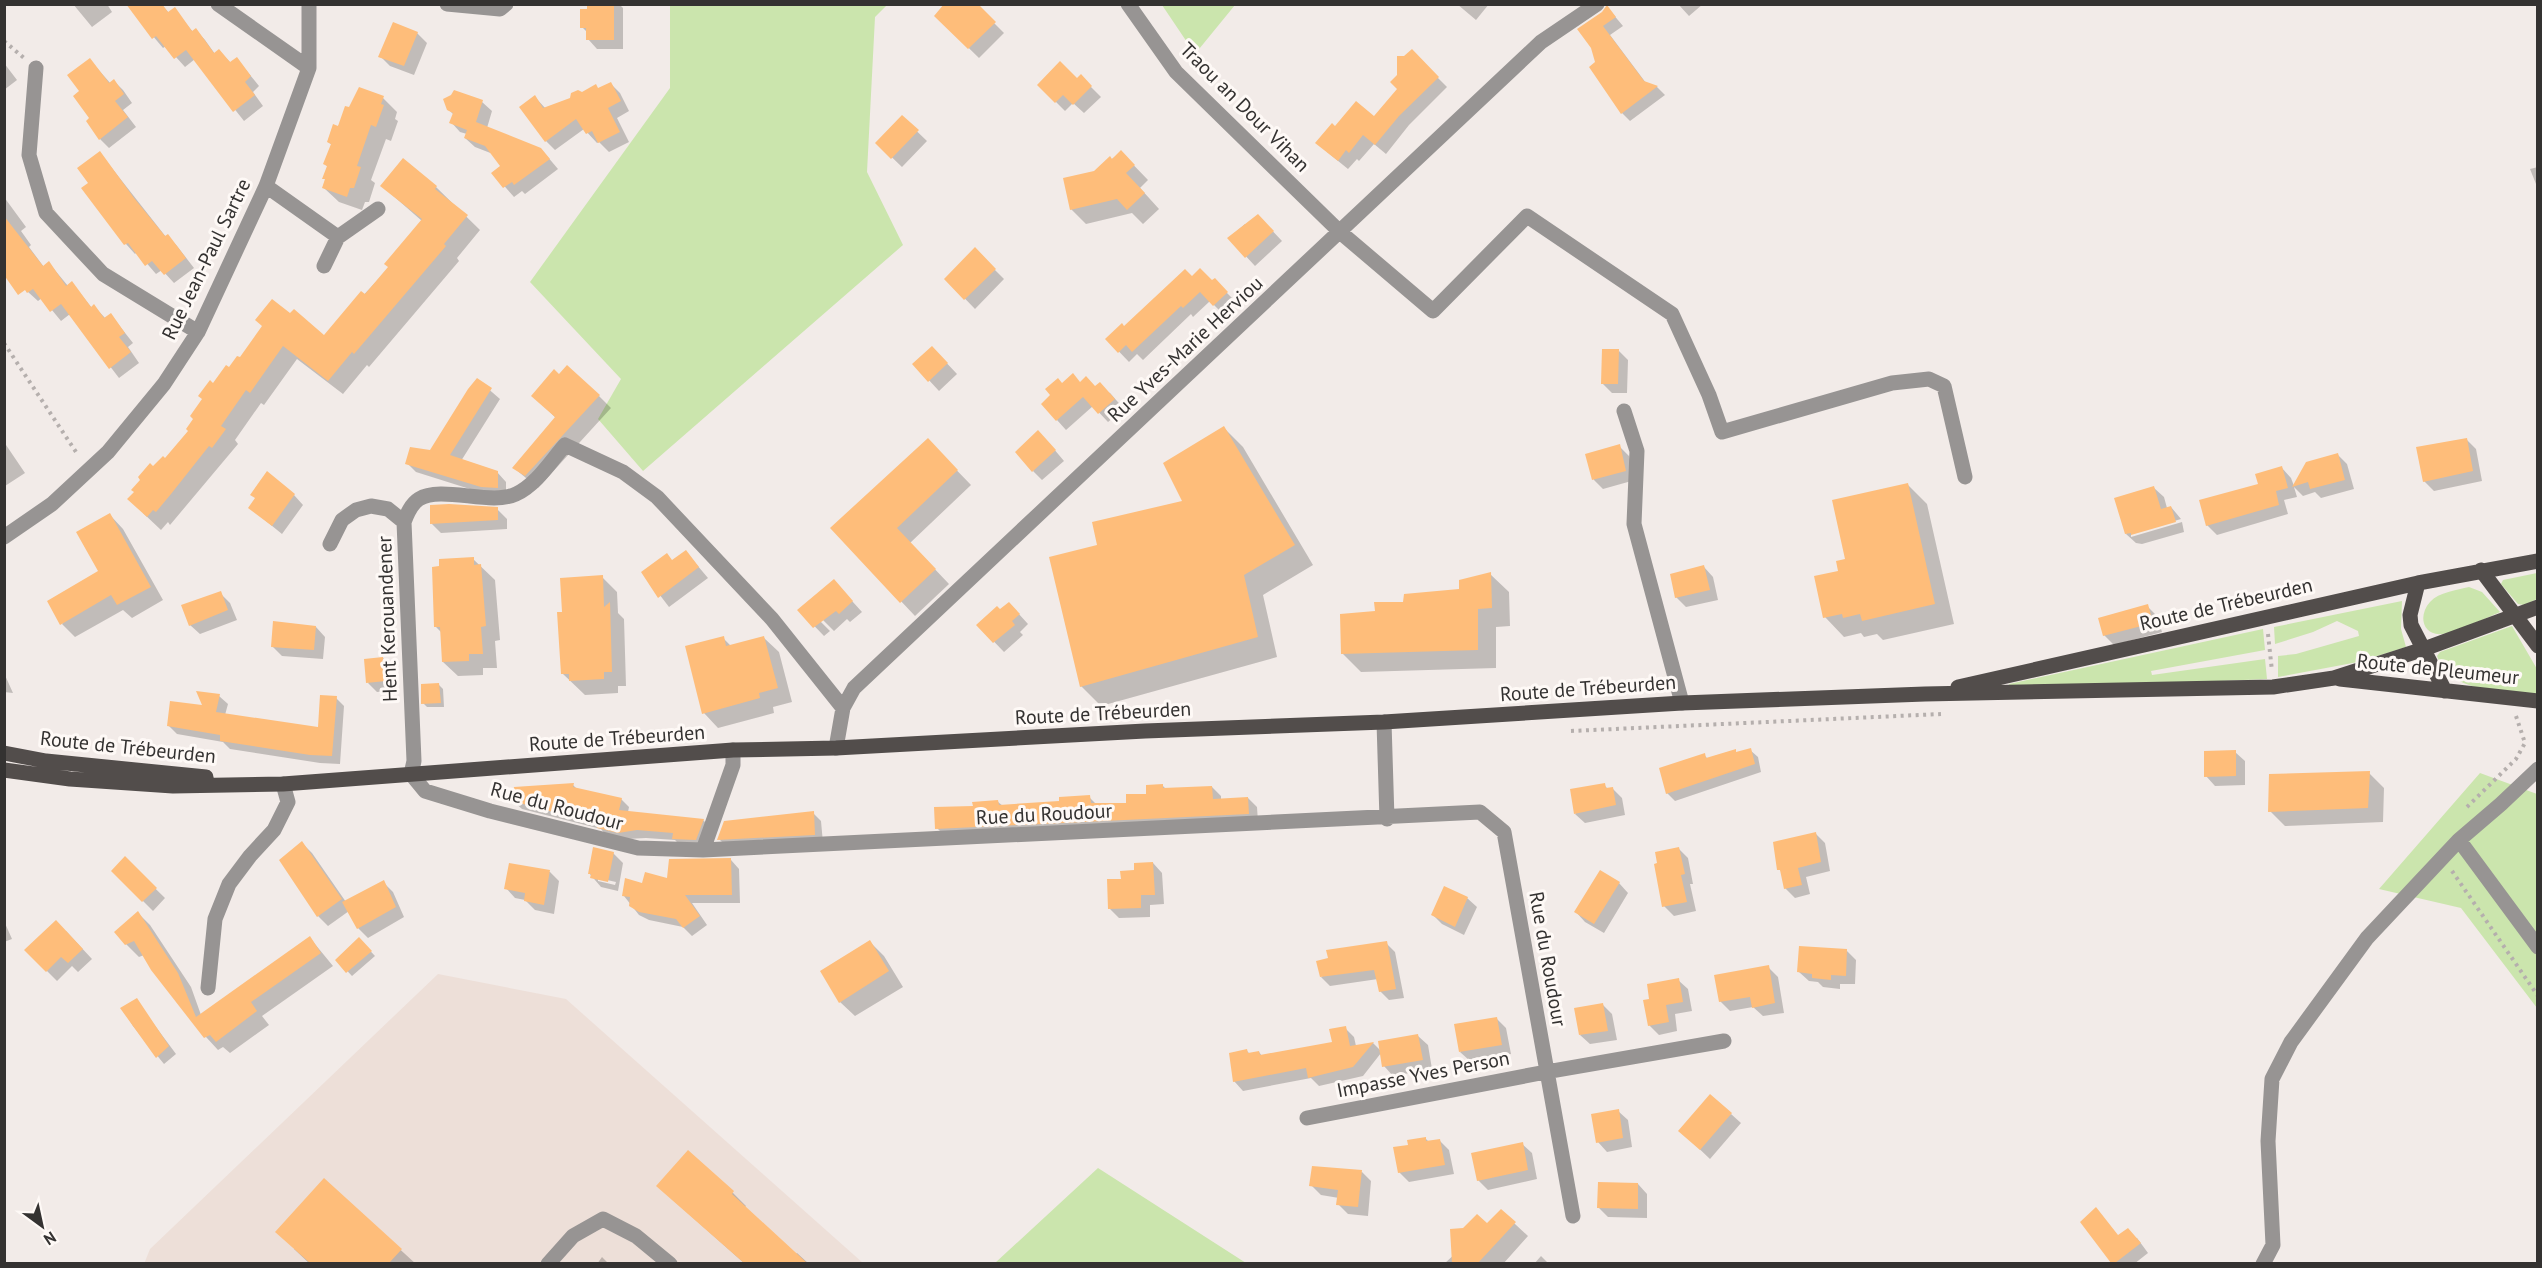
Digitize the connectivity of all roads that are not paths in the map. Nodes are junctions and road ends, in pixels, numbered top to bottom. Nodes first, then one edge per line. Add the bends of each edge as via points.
1 (218, 4) edge
2 (309, 4) edge
3 (447, 4) edge
4 (506, 4) edge
5 (1128, 4) edge
6 (1597, 4) edge
7 (36, 68) road end
8 (309, 69) junction
9 (266, 186) junction
10 (378, 209) dead end
11 (1340, 232) junction
12 (338, 237) junction
13 (324, 266) dead end
14 (198, 332) junction
15 (1623, 411) dead end
16 (1965, 477) dead end
17 (404, 522) junction
18 (4, 537) edge
19 (330, 544) dead end
20 (2537, 561) edge
21 (2481, 570) junction
22 (2418, 583) junction
23 (2538, 607) edge
24 (2515, 615) junction
25 (2538, 646) edge
26 (2424, 649) junction
27 (2334, 678) junction
28 (2445, 691) junction
29 (1925, 694) junction
30 (2538, 701) edge
31 (1682, 703) junction
32 (843, 708) junction
33 (1384, 722) junction
34 (836, 748) junction
35 (733, 750) junction
36 (4, 753) edge
37 (2538, 769) edge
38 (4, 770) edge
39 (411, 774) junction
40 (283, 784) junction
41 (1387, 819) junction
42 (2459, 840) junction
43 (703, 850) junction
44 (2538, 947) edge
45 (208, 988) dead end
46 (1724, 1041) dead end
47 (1546, 1072) junction
48 (1307, 1118) dead end
49 (1573, 1216) dead end
50 (548, 1263) edge
51 (670, 1263) edge
52 (2263, 1263) edge

1 - 8 street
2 - 8 street, Rue Jean-Paul Sartre
3 - 4 street via 500,9
5 - 11 street, Traou an Dour Vihan via 1176,72
6 - 11 street, Rue Yves-Marie Herviou via 1540,42
7 - 14 street via 29,155 46,213 103,274
8 - 9 street, Rue Jean-Paul Sartre
9 - 12 street
9 - 14 street, Rue Jean-Paul Sartre
10 - 12 street
11 - 16 street, Traou an Dour Vihan via 1433,311 1527,216 1672,314 1722,432 1892,383 1929,379 1944,386
11 - 32 street, Rue Yves-Marie Herviou via 854,688
12 - 13 street
14 - 18 street, Rue Jean-Paul Sartre via 164,384 108,452 52,504
15 - 31 street via 1638,451 1634,524
17 - 19 street, Hent Kerouandener via 388,509 371,506 356,510 342,520
17 - 32 street via 419,499 432,494 514,495 530,485 566,445 623,472 657,497 772,619
17 - 39 street, Hent Kerouandener via 414,761
20 - 21 main road, Route de Trébeurden
21 - 22 main road, Route de Trébeurden
21 - 24 main road
22 - 26 main road via 2410,615
22 - 29 main road, Route de Trébeurden
23 - 24 main road, Route de Trébeurden
24 - 25 main road
24 - 26 main road, Route de Trébeurden
26 - 27 main road, Route de Trébeurden
26 - 28 main road
27 - 28 main road, Route de Pleumeur
27 - 29 main road, Route de Trébeurden via 2273,687
28 - 30 main road, Route de Pleumeur
29 - 31 main road, Route de Trébeurden
31 - 33 main road, Route de Trébeurden
32 - 34 street, Rue Yves-Marie Herviou
33 - 34 main road, Route de Trébeurden
33 - 41 street
34 - 35 main road, Route de Trébeurden
35 - 39 main road, Route de Trébeurden
35 - 43 street via 733,765
36 - 40 main road, Route de Trébeurden
37 - 42 street
38 - 40 main road, Route de Trébeurden via 173,786
39 - 40 main road, Route de Trébeurden
39 - 43 street, Rue du Roudour via 424,791 502,814 638,848
40 - 45 street via 288,802 274,830 229,884 216,919
41 - 43 street, Rue du Roudour
41 - 47 street, Rue du Roudour via 1480,812 1504,832
42 - 44 street
42 - 52 street via 2367,938 2291,1042 2272,1079 2268,1141 2273,1245
46 - 47 street, Impasse Yves Person
47 - 48 street, Impasse Yves Person
47 - 49 street, Rue du Roudour
50 - 51 street via 573,1236 603,1219 636,1236

